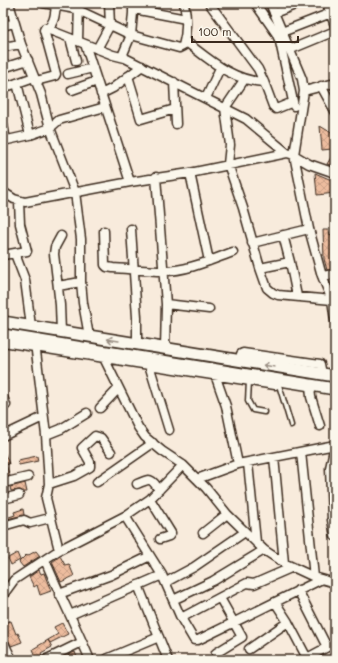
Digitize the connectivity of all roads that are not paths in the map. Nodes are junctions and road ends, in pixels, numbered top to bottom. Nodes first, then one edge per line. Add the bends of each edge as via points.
1 (9, 3) edge
2 (109, 3) edge
3 (184, 3) edge
4 (209, 3) edge
5 (255, 3) edge
6 (270, 3) edge
7 (300, 3) edge
8 (327, 3) edge
9 (51, 4) edge
10 (133, 6) edge
11 (79, 7) edge
12 (274, 13) junction
13 (331, 13) junction
14 (186, 19) junction
15 (14, 23) junction
16 (110, 24) junction
17 (3, 26) edge
18 (335, 26) edge
19 (47, 28) junction
20 (335, 31) edge
21 (282, 32) junction
22 (131, 35) junction
23 (184, 40) junction
24 (78, 41) junction
25 (21, 44) junction
26 (3, 48) edge
27 (98, 49) junction
28 (289, 50) junction
29 (125, 58) junction
30 (28, 60) junction
31 (76, 61) dead end
32 (142, 66) junction
33 (3, 68) edge
34 (93, 68) junction
35 (220, 68) junction
36 (68, 74) dead end
37 (128, 76) junction
38 (35, 79) junction
39 (244, 80) junction
40 (97, 81) junction
41 (174, 82) junction
42 (264, 82) junction
43 (17, 83) junction
44 (335, 83) edge
45 (321, 86) junction
46 (3, 88) edge
47 (72, 90) dead end
48 (304, 91) junction
49 (101, 94) junction
50 (206, 98) junction
51 (293, 102) junction
52 (105, 107) junction
53 (225, 108) junction
54 (175, 109) junction
55 (335, 110) edge
56 (299, 118) junction
57 (176, 124) dead end
58 (3, 125) edge
59 (50, 128) junction
60 (30, 135) junction
61 (5, 141) edge
62 (290, 154) junction
63 (228, 164) junction
64 (190, 173) junction
65 (335, 173) edge
66 (156, 177) junction
67 (130, 182) junction
68 (3, 192) edge
69 (75, 192) junction
70 (20, 202) junction
71 (131, 229) dead end
72 (309, 229) junction
73 (104, 231) dead end
74 (282, 235) junction
75 (61, 236) dead end
76 (252, 243) junction
77 (233, 252) dead end
78 (16, 254) junction
79 (3, 255) edge
80 (209, 261) junction
81 (290, 262) junction
82 (260, 268) junction
83 (134, 269) junction
84 (164, 271) junction
85 (335, 274) edge
86 (322, 276) junction
87 (81, 282) junction
88 (58, 286) junction
89 (297, 296) junction
90 (332, 300) junction
91 (166, 304) junction
92 (209, 309) dead end
93 (335, 320) edge
94 (3, 322) edge
95 (31, 326) junction
96 (61, 332) junction
97 (3, 335) edge
98 (89, 336) junction
99 (3, 342) edge
100 (35, 344) junction
101 (137, 344) junction
102 (165, 349) junction
103 (102, 354) junction
104 (151, 362) junction
105 (214, 373) junction
106 (335, 376) edge
107 (249, 378) junction
108 (280, 383) junction
109 (118, 388) junction
110 (310, 388) junction
111 (335, 389) edge
112 (335, 393) edge
113 (100, 408) dead end
114 (264, 412) dead end
115 (87, 413) dead end
116 (43, 417) junction
117 (291, 425) dead end
118 (320, 426) dead end
119 (169, 430) dead end
120 (46, 434) junction
121 (3, 436) edge
122 (153, 443) junction
123 (111, 452) dead end
124 (301, 452) junction
125 (274, 457) junction
126 (248, 463) junction
127 (238, 464) junction
128 (182, 465) junction
129 (28, 477) dead end
130 (197, 479) junction
131 (333, 479) edge
132 (97, 482) dead end
133 (3, 483) edge
134 (49, 484) junction
135 (137, 484) dead end
136 (160, 490) junction
137 (19, 496) dead end
138 (150, 498) junction
139 (3, 499) edge
140 (227, 514) junction
141 (125, 516) junction
142 (50, 518) junction
143 (334, 519) edge
144 (3, 526) edge
145 (245, 532) junction
146 (203, 533) dead end
147 (335, 536) edge
148 (160, 539) dead end
149 (256, 542) junction
150 (59, 550) junction
151 (264, 550) junction
152 (150, 556) junction
153 (45, 560) junction
154 (284, 563) junction
155 (293, 567) junction
156 (164, 578) junction
157 (317, 578) junction
158 (335, 583) edge
159 (138, 585) junction
160 (298, 590) junction
161 (59, 594) junction
162 (3, 595) edge
163 (220, 598) junction
164 (173, 600) junction
165 (275, 602) junction
166 (70, 615) junction
167 (181, 618) junction
168 (234, 622) junction
169 (288, 622) junction
170 (158, 637) junction
171 (3, 641) edge
172 (82, 642) junction
173 (335, 643) edge
174 (327, 647) junction
175 (250, 649) dead end
176 (216, 653) dead end
177 (307, 659) edge
178 (12, 660) edge
179 (45, 660) edge
180 (90, 660) edge
181 (104, 660) edge
182 (168, 660) edge

1 - 15 street
2 - 16 street
3 - 14 street
4 - 42 street via 258,69
5 - 51 street via 280,42
6 - 12 street
7 - 12 street
8 - 13 street
9 - 11 street
9 - 19 street via 52,24
10 - 14 street
10 - 22 street
11 - 16 street
11 - 24 street
12 - 21 street
13 - 18 street
13 - 21 street
14 - 23 street
15 - 17 street
15 - 25 street
16 - 22 street
16 - 27 street
19 - 24 street
19 - 38 street via 44,28 44,31 56,74
20 - 28 street
21 - 28 street
22 - 23 street via 179,48 183,46
22 - 29 street via 123,54
23 - 35 street
24 - 27 street
24 - 31 street
24 - 34 street
25 - 26 street
25 - 30 street
27 - 29 street
28 - 48 street via 302,78
29 - 32 street
30 - 33 street
30 - 38 street
32 - 37 street
32 - 41 street
34 - 36 street
34 - 40 street
35 - 39 street
35 - 50 street
37 - 49 street
37 - 54 street via 141,119
38 - 43 street
38 - 59 street
39 - 42 street
39 - 53 street
40 - 47 street
40 - 49 street
41 - 50 street
41 - 54 street
42 - 51 street via 276,109
43 - 46 street
43 - 60 street
44 - 45 street
45 - 48 street
45 - 55 street
48 - 56 street
49 - 52 street
50 - 53 street
51 - 56 street
52 - 59 street via 59,120
52 - 67 street
53 - 62 street via 246,119
53 - 63 street via 230,145
54 - 57 street
56 - 62 street
58 - 61 street
59 - 60 street
59 - 69 street
60 - 61 street
62 - 63 street
62 - 65 street
62 - 72 street
63 - 64 street
63 - 76 street
64 - 66 street
64 - 80 street
66 - 67 street
66 - 84 street
67 - 69 street
68 - 70 street
69 - 70 street
69 - 87 street via 81,239
70 - 78 street via 20,224 27,251
71 - 83 street
72 - 74 street
72 - 86 street
73 - 83 street via 105,265
74 - 76 street
74 - 81 street
75 - 88 street via 54,254
76 - 82 street
77 - 80 street
78 - 79 street
78 - 95 street via 25,280
80 - 84 street
81 - 82 street
81 - 89 street
82 - 89 street via 267,288 273,293
83 - 84 street
83 - 101 street
84 - 91 street
85 - 86 street
86 - 90 street
87 - 88 street
87 - 98 street
88 - 96 street
89 - 90 street
90 - 93 street
91 - 92 street
91 - 102 street
94 - 95 main road
95 - 96 main road
96 - 98 main road
97 - 100 main road
101 -> 98 main road
99 - 100 street
100 - 103 main road
100 - 116 street
101 - 102 main road
102 - 106 main road via 240,361 293,365
103 - 104 main road
103 - 109 street
104 - 105 main road
104 - 119 street via 153,380
105 - 107 main road
105 - 127 street via 226,406
107 - 108 main road
107 - 114 lane via 248,401 253,410
108 - 110 main road
108 - 117 lane
109 - 113 street
109 - 122 street via 138,427
110 - 111 main road
110 - 112 street
110 - 118 street
115 - 120 street
116 - 120 street
116 - 121 street
120 - 134 street
122 - 128 street
122 - 132 street
123 - 134 street via 101,438 96,436 82,448 90,462 90,468
124 - 125 street
124 - 131 street via 335,445 330,468
124 - 157 street
125 - 126 street
125 - 154 street
126 - 127 street
126 - 149 street
127 - 130 street
128 - 130 street
128 - 136 street
129 - 133 street
130 - 140 street
131 - 143 street
134 - 142 street via 46,498
135 - 136 street via 150,479
136 - 138 street
137 - 139 street
138 - 141 street
138 - 148 street via 170,533 169,536
140 - 145 street
140 - 146 street
141 - 150 street
141 - 152 street
142 - 144 street via 30,524 24,520
142 - 150 street
143 - 147 street
145 - 149 street
145 - 156 street via 194,567
149 - 151 street
150 - 153 street
151 - 154 street
151 - 164 street via 213,581
152 - 156 street
152 - 161 street via 111,575
153 - 161 street
153 - 162 street via 14,580
154 - 155 street
155 - 157 street
155 - 163 street via 254,584 247,583
156 - 159 street
156 - 164 street
157 - 158 street
157 - 160 street
159 - 166 street
159 - 170 street
160 - 165 street
160 - 174 street
161 - 166 street
163 - 167 street
163 - 168 street
164 - 167 street
165 - 168 street
165 - 169 street
166 - 172 street
167 - 168 street via 196,641
168 - 176 street via 242,637
169 - 175 street
169 - 177 street
170 - 181 street
170 - 182 street
171 - 178 street
172 - 179 street
172 - 180 street
173 - 174 street
174 - 177 street

